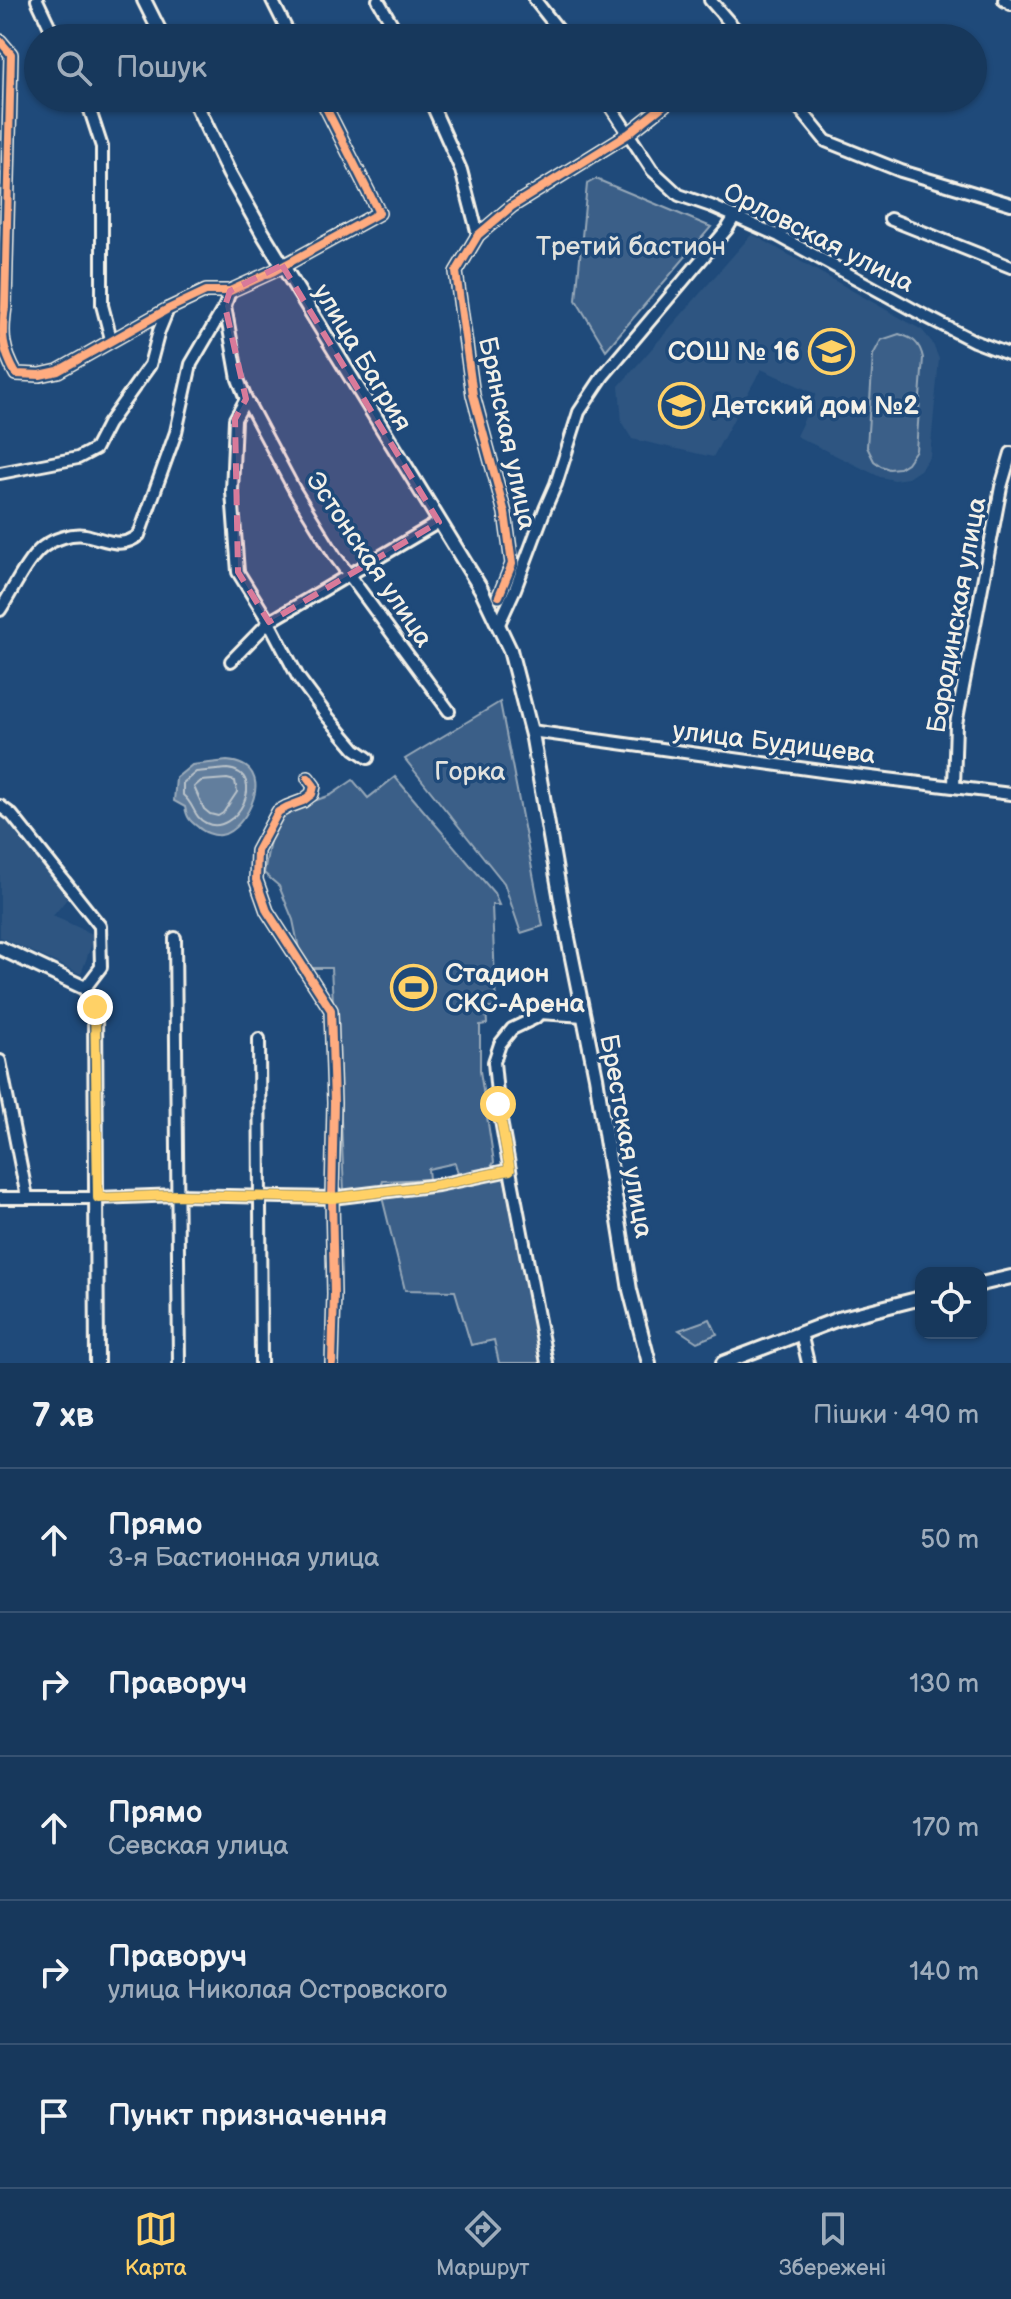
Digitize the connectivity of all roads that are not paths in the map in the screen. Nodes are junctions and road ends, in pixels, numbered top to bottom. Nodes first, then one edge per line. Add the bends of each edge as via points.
1 (37, 0) edge
2 (144, 0) edge
3 (272, 0) edge
4 (378, 0) edge
5 (535, 0) edge
6 (710, 0) edge
7 (1004, 0) edge
8 (1011, 4) edge
9 (48, 24) edge
10 (156, 24) edge
11 (284, 24) edge
12 (392, 24) edge
13 (554, 24) edge
14 (731, 24) edge
15 (0, 41) edge
16 (91, 112) edge
17 (200, 112) edge
18 (328, 112) edge
19 (435, 112) edge
20 (614, 112) edge
21 (656, 112) edge
22 (802, 112) edge
23 (628, 134) junction
24 (1011, 204) edge
25 (735, 216) junction
26 (890, 219) dead end
27 (478, 235) junction
28 (282, 265) junction
29 (1011, 267) edge
30 (230, 291) junction
31 (225, 306) junction
32 (168, 309) junction
33 (111, 339) junction
34 (1011, 355) edge
35 (246, 399) junction
36 (1011, 453) edge
37 (0, 473) edge
38 (439, 522) junction
39 (351, 574) junction
40 (499, 596) dead end
41 (0, 610) edge
42 (269, 622) junction
43 (501, 629) junction
44 (231, 661) dead end
45 (449, 711) dead end
46 (531, 731) junction
47 (368, 758) dead end
48 (308, 778) dead end
49 (954, 786) junction
50 (1011, 794) edge
51 (0, 806) edge
52 (175, 938) dead end
53 (0, 948) edge
54 (85, 988) junction
55 (584, 1016) junction
56 (259, 1039) dead end
57 (0, 1061) edge
58 (510, 1170) junction
59 (178, 1195) junction
60 (27, 1197) junction
61 (0, 1198) edge
62 (98, 1198) junction
63 (261, 1198) junction
64 (332, 1198) junction
65 (1011, 1277) edge
66 (987, 1283) edge
67 (915, 1300) edge
68 (801, 1333) junction
69 (97, 1363) edge
70 (179, 1363) edge
71 (261, 1363) edge
72 (332, 1363) edge
73 (547, 1363) edge
74 (649, 1363) edge
75 (723, 1363) edge
76 (808, 1363) edge

1 - 9 street
2 - 10 main road
3 - 11 street
4 - 12 street
5 - 13 street
6 - 14 street
7 - 8 street
15 - 33 street via 11,54 1,331 6,357 16,374 40,375 58,371
16 - 33 street via 102,147 102,305
17 - 28 main road, улица Багрия
18 - 28 street via 379,213
19 - 27 street via 461,170
20 - 23 street, Орловская улица
21 - 23 street, Брянская улица
22 - 24 street via 826,141 901,171
23 - 25 street, Орловская улица via 652,170 679,195
23 - 27 street, Брянская улица via 512,206
25 - 34 street, Орловская улица via 974,341
25 - 43 street via 579,412
26 - 29 street
27 - 40 street, Брянская улица via 456,272 473,395 505,513 512,564
28 - 30 street
28 - 38 main road, улица Багрия
30 - 31 street, Эстонская улица
30 - 32 street via 206,291
31 - 35 street, Эстонская улица
31 - 41 street via 191,364 176,432 139,535 113,544 68,535 44,546
32 - 33 street
32 - 37 street via 150,365 95,449 78,458
35 - 39 street, Эстонская улица via 295,491
35 - 42 street via 235,419 233,448 238,572
36 - 49 street, Бородинская улица via 956,724
38 - 39 street
38 - 43 main road, улица Багрия
39 - 42 street
39 - 45 street, Эстонская улица
42 - 44 street
42 - 47 street via 298,677
43 - 46 main road, Брестская улица
46 - 49 street, улица Будищева
46 - 55 main road, Брестская улица
48 - 64 street via 312,794 278,812 262,841 256,880 267,911 331,1010
49 - 50 street, улица Будищева
51 - 54 street via 100,926 101,967
52 - 59 street
53 - 54 main road
54 - 62 main road via 97,1020
55 - 58 street via 540,1013 512,1029 500,1044 494,1062
55 - 74 main road, Брестская улица via 630,1290
56 - 63 street
57 - 60 street
58 - 64 street
58 - 73 street
59 - 62 street
59 - 63 street
59 - 70 street
60 - 61 street
60 - 62 street
62 - 69 main road
63 - 64 street
63 - 71 street
64 - 72 street
65 - 66 main road
67 - 68 main road
68 - 75 main road
68 - 76 street

